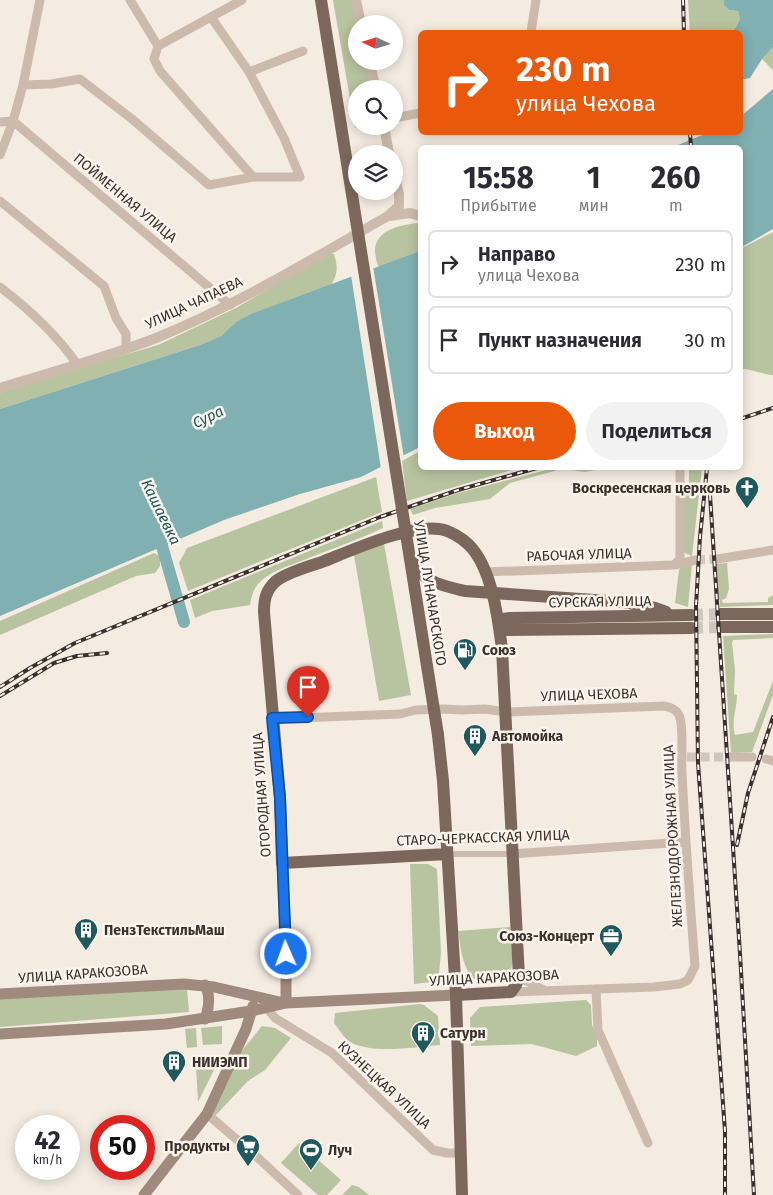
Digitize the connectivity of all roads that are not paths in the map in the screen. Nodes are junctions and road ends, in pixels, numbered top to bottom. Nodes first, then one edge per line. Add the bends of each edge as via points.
1 (40, 0) edge
2 (242, 0) edge
3 (321, 0) edge
4 (356, 0) edge
5 (536, 0) edge
6 (133, 1) edge
7 (359, 15) edge
8 (211, 17) junction
9 (531, 30) edge
10 (158, 46) junction
11 (303, 51) dead end
12 (249, 72) junction
13 (23, 85) junction
14 (418, 113) edge
15 (403, 116) edge
16 (13, 121) junction
17 (0, 122) edge
18 (0, 155) edge
19 (253, 177) junction
20 (399, 200) edge
21 (0, 201) edge
22 (418, 215) edge
23 (388, 216) junction
24 (0, 287) edge
25 (230, 304) junction
26 (126, 348) junction
27 (77, 364) junction
28 (0, 388) edge
29 (680, 470) edge
30 (773, 550) edge
31 (409, 553) junction
32 (717, 559) tunnel mouth
33 (696, 560) tunnel mouth
34 (674, 565) junction
35 (485, 572) junction
36 (495, 609) junction
37 (721, 614) tunnel mouth
38 (773, 614) edge
39 (676, 615) junction
40 (510, 618) junction
41 (499, 625) junction
42 (773, 627) edge
43 (722, 628) tunnel mouth
44 (522, 630) junction
45 (502, 649) junction
46 (673, 707) joint
47 (506, 712) junction
48 (272, 718) junction
49 (752, 757) dead end
50 (730, 758) tunnel mouth
51 (685, 842) junction
52 (447, 854) junction
53 (511, 854) junction
54 (282, 863) junction
55 (694, 966) joint
56 (519, 977) junction
57 (205, 985) junction
58 (596, 989) junction
59 (545, 990) junction
60 (511, 992) junction
61 (0, 994) edge
62 (251, 995) junction
63 (456, 995) junction
64 (286, 1003) junction
65 (267, 1008) junction
66 (251, 1012) junction
67 (205, 1019) junction
68 (0, 1034) edge
69 (207, 1114) junction
70 (648, 1143) dead end
71 (461, 1153) junction
72 (144, 1195) edge
73 (298, 1195) edge
74 (462, 1195) edge

1 - 13 street
2 - 8 street
3 - 31 main road, УЛИЦА ЛУНАЧАРСКОГО, bridge
4 - 7 street
5 - 9 street
6 - 10 street
8 - 10 street
8 - 12 street
10 - 19 street via 154,59 160,71
11 - 12 street
12 - 19 street via 284,138 300,177
13 - 16 street
13 - 19 street via 80,79 209,185
14 - 15 street
16 - 17 street
16 - 18 street
16 - 25 street, ПОЙМЕННАЯ УЛИЦА
20 - 23 street via 399,206
21 - 26 street via 104,286 126,334
22 - 23 street via 410,213
23 - 25 street, УЛИЦА ЧАПАЕВА
24 - 27 street via 63,344
25 - 26 street, УЛИЦА ЧАПАЕВА
26 - 27 street, УЛИЦА ЧАПАЕВА
27 - 28 street, УЛИЦА ЧАПАЕВА
29 - 34 street via 680,559
30 - 32 street
31 - 39 main road, bridge via 415,568 440,586 465,591 624,602
31 - 52 main road, УЛИЦА ЛУНАЧАРСКОГО, bridge via 438,735
33 - 34 street, РАБОЧАЯ УЛИЦА
34 - 35 street, РАБОЧАЯ УЛИЦА
35 - 36 main road
35 - 48 main road, ОГОРОДНАЯ УЛИЦА via 469,545 438,529 418,530 380,540 278,580 265,596 264,612
36 - 40 main road
36 - 41 main road
37 - 38 main road
39 - 40 main road, СУРСКАЯ УЛИЦА
39 - 44 main road, СУРСКАЯ УЛИЦА via 691,621
40 - 41 main road via 503,619
41 - 44 main road, СУРСКАЯ УЛИЦА via 507,630
41 - 45 main road
42 - 43 main road
44 - 45 main road via 508,639
45 - 47 main road
46 - 47 street, УЛИЦА ЧЕХОВА
46 - 51 street, ЖЕЛЕЗНОДОРОЖНАЯ УЛИЦА via 681,724 684,757
47 - 48 street, УЛИЦА ЧЕХОВА via 444,709 400,714
47 - 53 main road
48 - 54 main road, ОГОРОДНАЯ УЛИЦА
49 - 50 street
51 - 53 street, СТАРО-ЧЕРКАССКАЯ УЛИЦА
51 - 55 street, ЖЕЛЕЗНОДОРОЖНАЯ УЛИЦА
52 - 53 street, СТАРО-ЧЕРКАССКАЯ УЛИЦА
52 - 54 main road, СТАРО-ЧЕРКАССКАЯ УЛИЦА
52 - 63 main road, УЛИЦА ЛУНАЧАРСКОГО
53 - 56 main road
54 - 64 main road, ОГОРОДНАЯ УЛИЦА
55 - 58 street, УЛИЦА КАРАКОЗОВА via 688,980 680,984
56 - 59 street
56 - 60 main road
57 - 61 main road, УЛИЦА КАРАКОЗОВА via 154,984
57 - 62 main road, УЛИЦА КАРАКОЗОВА
57 - 67 main road via 209,993
58 - 59 street, УЛИЦА КАРАКОЗОВА
58 - 70 street via 598,1030
59 - 60 street, УЛИЦА КАРАКОЗОВА
60 - 63 main road, УЛИЦА КАРАКОЗОВА
62 - 64 main road, УЛИЦА КАРАКОЗОВА
62 - 66 main road
63 - 64 main road, УЛИЦА КАРАКОЗОВА
63 - 71 main road, УЛИЦА ЛУНАЧАРСКОГО
64 - 65 main road, УЛИЦА КАРАКОЗОВА
65 - 66 main road, УЛИЦА КАРАКОЗОВА
65 - 71 street, КУЗНЕЦКАЯ УЛИЦА via 275,1018 332,1053 433,1150
66 - 67 main road, УЛИЦА КАРАКОЗОВА
66 - 69 main road
67 - 68 main road, УЛИЦА КАРАКОЗОВА
69 - 72 main road
69 - 73 street
71 - 74 main road, УЛИЦА ЛУНАЧАРСКОГО

